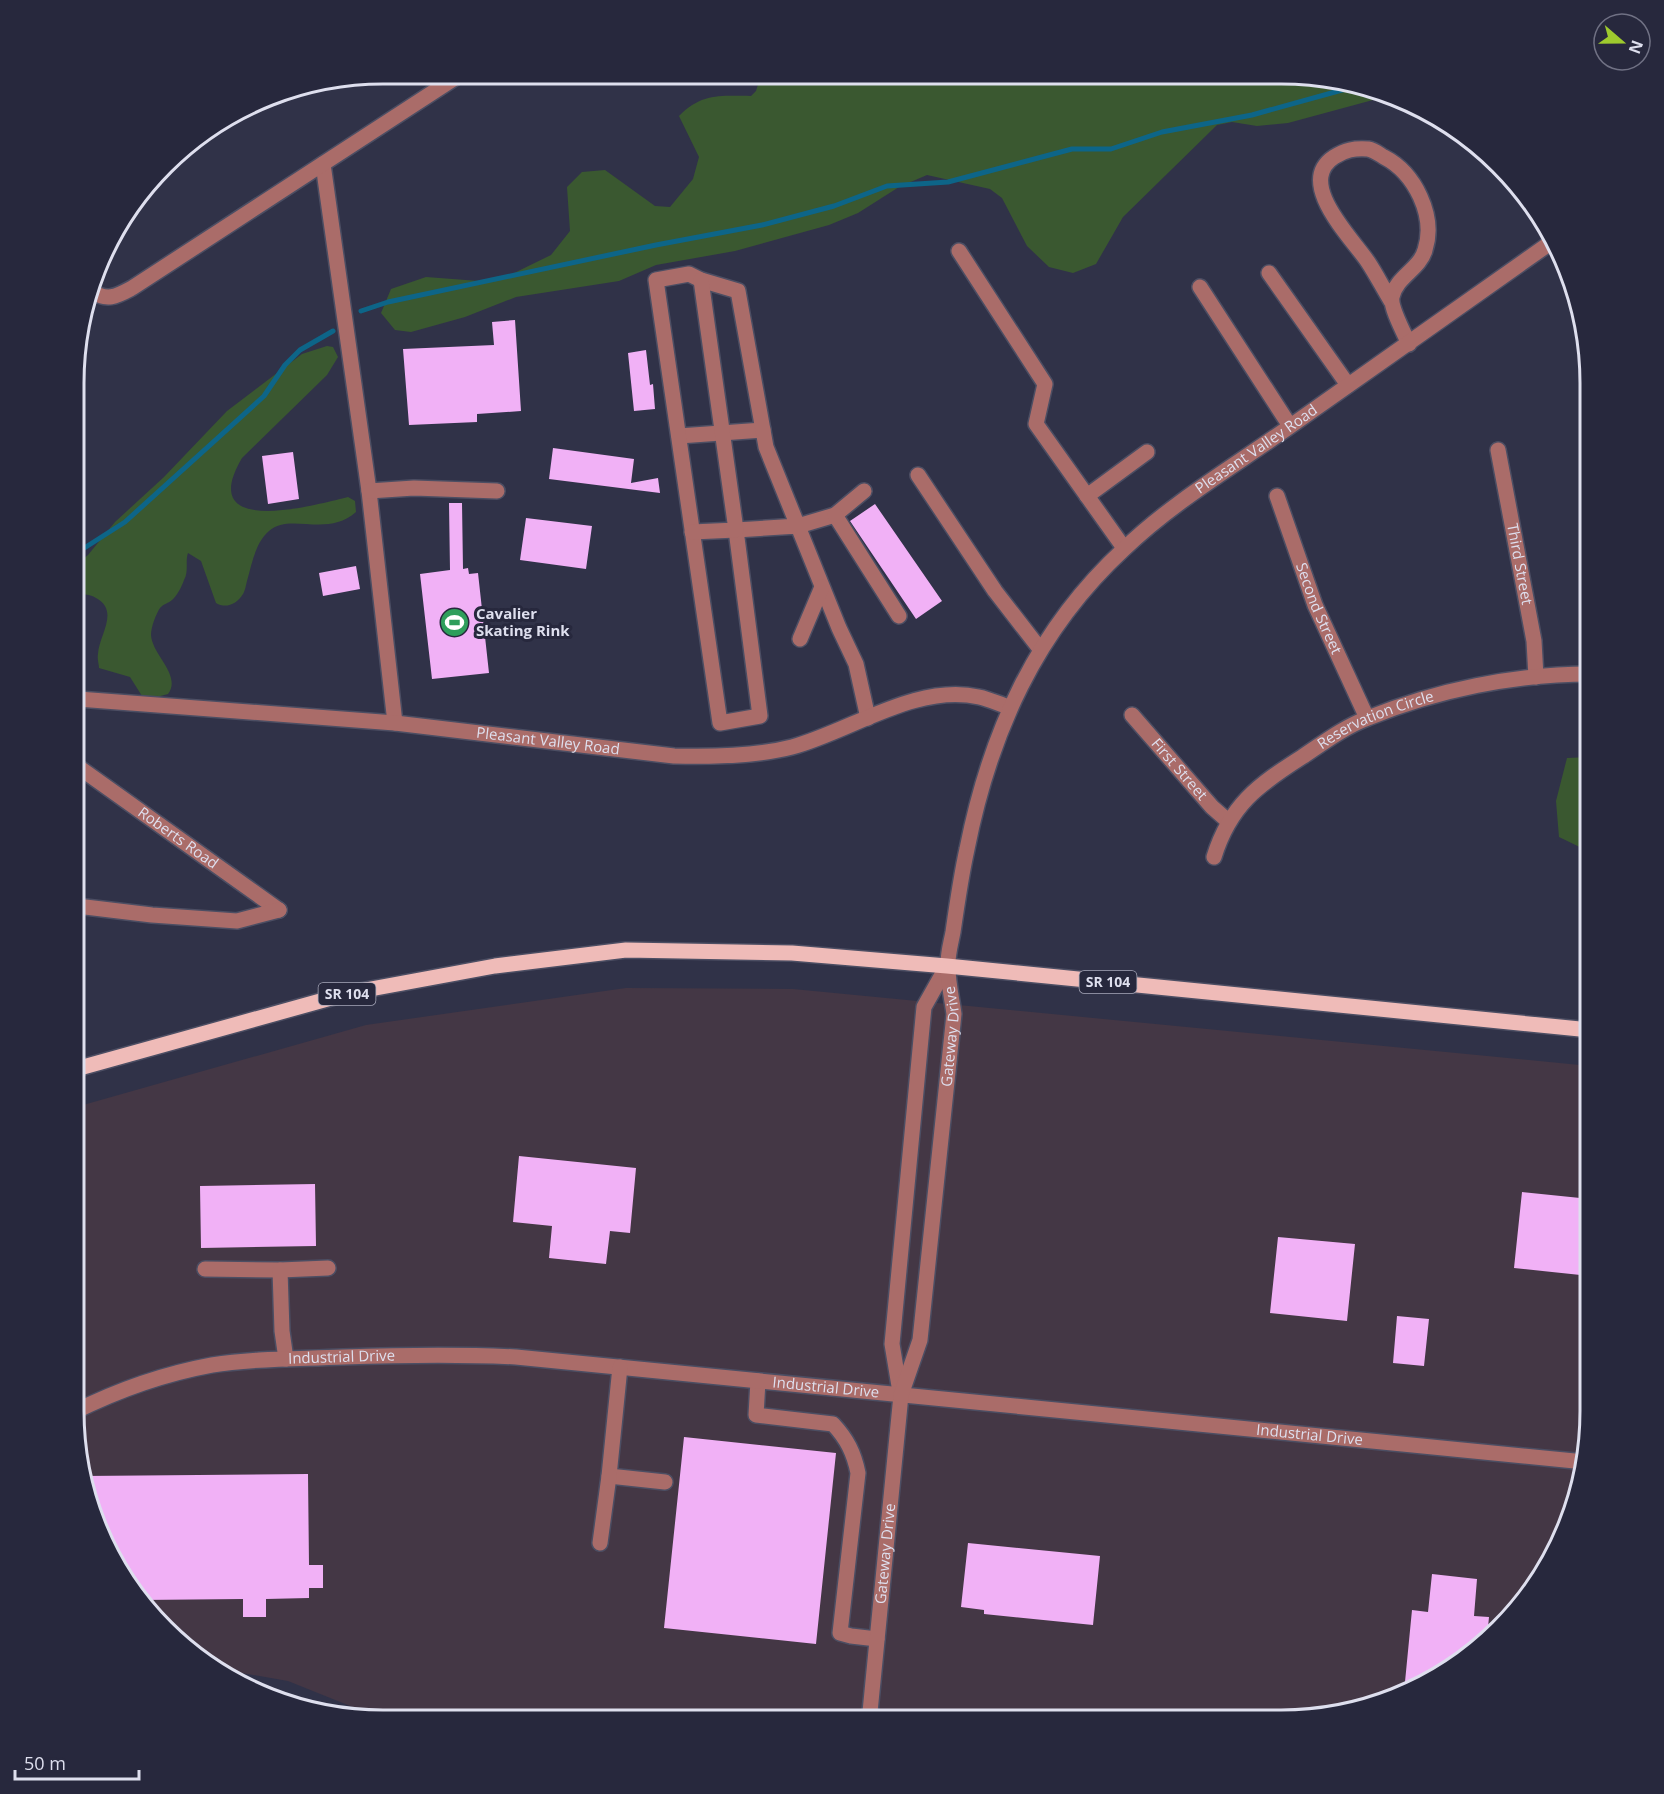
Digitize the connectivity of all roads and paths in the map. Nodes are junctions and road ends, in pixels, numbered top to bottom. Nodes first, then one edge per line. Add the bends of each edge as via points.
1 (446, 84) edge
2 (323, 164) junction
3 (1546, 246) edge
4 (958, 251) dead end
5 (1269, 273) dead end
6 (701, 280) junction
7 (1200, 287) dead end
8 (97, 295) edge
9 (1391, 301) junction
10 (1408, 344) junction
11 (1348, 385) junction
12 (1290, 426) junction
13 (763, 430) junction
14 (723, 432) junction
15 (679, 436) junction
16 (1498, 450) dead end
17 (1148, 452) dead end
18 (918, 475) dead end
19 (369, 491) junction
20 (497, 491) dead end
21 (864, 491) dead end
22 (1087, 496) junction
23 (1277, 496) dead end
24 (835, 515) junction
25 (798, 526) junction
26 (736, 530) junction
27 (692, 532) junction
28 (1124, 548) junction
29 (822, 587) junction
30 (899, 616) dead end
31 (800, 639) dead end
32 (1040, 649) junction
33 (1580, 675) edge
34 (1536, 677) junction
35 (84, 699) edge
36 (1009, 707) junction
37 (1132, 715) dead end
38 (868, 718) junction
39 (1367, 718) junction
40 (395, 723) junction
41 (84, 771) edge
42 (1228, 821) junction
43 (1215, 857) dead end
44 (84, 907) edge
45 (947, 966) junction
46 (1580, 1029) edge
47 (84, 1067) edge
48 (328, 1268) dead end
49 (205, 1269) dead end
50 (280, 1270) junction
51 (286, 1359) junction
52 (620, 1367) junction
53 (758, 1381) junction
54 (901, 1395) junction
55 (84, 1407) edge
56 (1575, 1461) edge
57 (609, 1476) junction
58 (665, 1482) dead end
59 (600, 1543) dead end
60 (877, 1639) junction
61 (870, 1710) edge

1 - 2 street
2 - 8 street via 132,288 116,296
2 - 19 street
3 - 10 street, Pleasant Valley Road
4 - 22 street via 1045,384 1036,424
5 - 11 street
6 - 13 street via 738,291
6 - 14 street
6 - 15 street via 689,274 656,280
7 - 12 street
9 - 9 street via 1393,291 1426,249 1426,212 1418,191 1390,160 1371,149 1346,150 1330,160 1320,186 1335,218 1368,261
9 - 10 street
10 - 11 street, Pleasant Valley Road
11 - 12 street, Pleasant Valley Road
12 - 28 street, Pleasant Valley Road
13 - 14 street
13 - 25 street via 766,447
14 - 15 street
14 - 26 street
15 - 27 street
16 - 34 street, Third Street via 1534,641
17 - 22 street
18 - 32 street via 995,591
19 - 20 street
19 - 40 street
21 - 24 street
22 - 28 street
23 - 39 street, Second Street via 1315,605
24 - 25 street
24 - 30 street
25 - 26 street
25 - 29 street
26 - 27 street
26 - 27 street via 760,716 720,723
28 - 32 street, Pleasant Valley Road via 1086,587
29 - 31 street
29 - 38 street via 856,664
32 - 36 street, Pleasant Valley Road
33 - 34 street, Reservation Circle
34 - 39 street, Reservation Circle via 1444,692
35 - 40 street, Pleasant Valley Road
36 - 38 street, Pleasant Valley Road via 979,697 935,695
36 - 45 street, Pleasant Valley Road via 990,755 974,814
37 - 42 street, First Street
38 - 40 street, Pleasant Valley Road via 790,748 715,757 674,756
39 - 42 street, Reservation Circle via 1278,772 1244,799
41 - 44 street, Roberts Road via 279,910 237,921
42 - 43 street, Reservation Circle
45 - 46 main road, SR 104
45 - 47 main road, SR 104 via 792,953 614,952 495,966 349,993
45 - 54 street, Gateway Drive via 954,1014 920,1340
45 - 54 street, Gateway Drive via 924,1007 892,1344
48 - 50 street
49 - 50 street
50 - 51 street
51 - 52 street, Industrial Drive via 460,1354
51 - 55 street, Industrial Drive via 212,1365 156,1378
52 - 53 street, Industrial Drive
52 - 57 street
53 - 54 street, Industrial Drive
53 - 60 street via 756,1415 833,1424 846,1438 858,1473 840,1633
54 - 56 street, Industrial Drive
54 - 60 street, Gateway Drive
57 - 58 street
57 - 59 street
60 - 61 street, Gateway Drive

